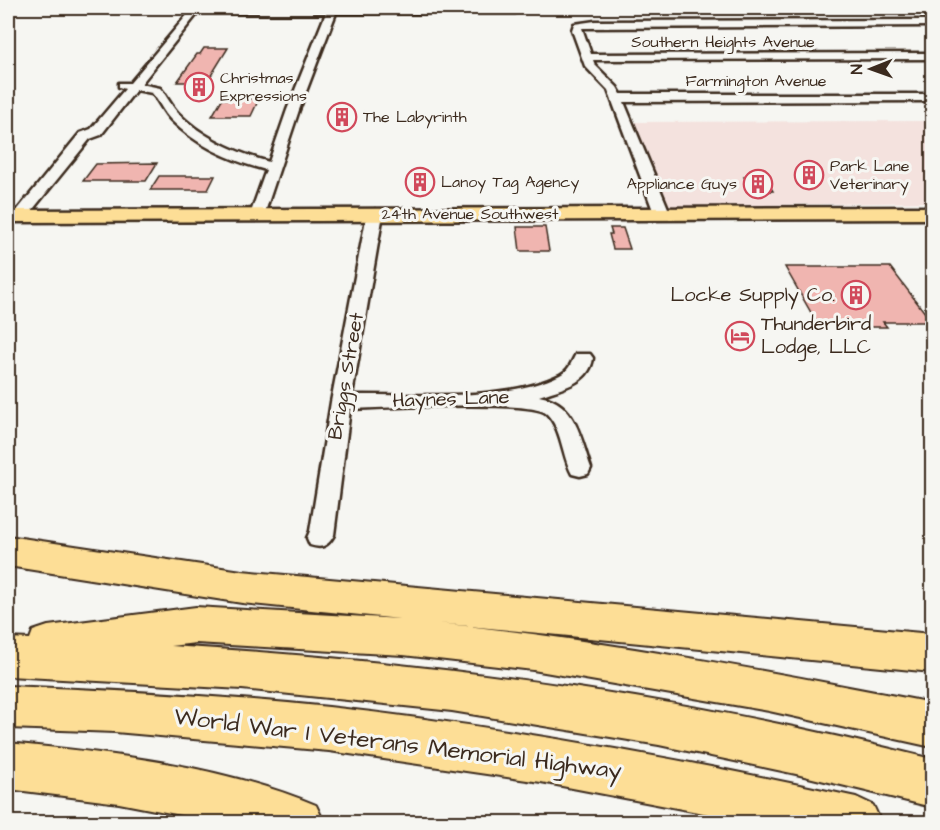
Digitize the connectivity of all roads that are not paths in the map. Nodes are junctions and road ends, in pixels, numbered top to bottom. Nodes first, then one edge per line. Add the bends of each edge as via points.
1 (385, 9) edge
2 (332, 10) junction
3 (515, 10) dead end
4 (190, 11) edge
5 (933, 23) edge
6 (933, 56) edge
7 (586, 57) junction
8 (127, 86) junction
9 (933, 97) edge
10 (616, 98) junction
11 (108, 100) junction
12 (123, 100) junction
13 (85, 136) junction
14 (274, 168) junction
15 (662, 213) junction
16 (933, 213) edge
17 (375, 214) junction
18 (258, 215) junction
19 (12, 221) edge
20 (584, 358) dead end
21 (507, 399) junction
22 (341, 402) junction
23 (580, 468) dead end
24 (319, 537) dead end
25 (15, 555) edge
26 (8, 649) edge
27 (933, 653) edge
28 (8, 657) edge
29 (8, 707) edge
30 (933, 725) edge
31 (8, 766) edge
32 (933, 783) edge
33 (299, 822) edge
34 (856, 822) edge

1 - 2 street
1 - 3 street
2 - 4 street
2 - 14 street
4 - 8 street
5 - 7 street via 673,19 575,25
6 - 7 street, Southern Heights Avenue
7 - 10 street via 593,70 611,85
8 - 11 street
8 - 12 street
8 - 14 street via 156,90 173,115 204,138 240,158
9 - 10 street, Farmington Avenue
10 - 15 street
11 - 12 street
11 - 13 street via 81,132
12 - 13 street via 96,132
13 - 19 street
14 - 18 street
15 - 16 main road, 24th Avenue Southwest
15 - 17 main road, 24th Avenue Southwest
17 - 18 main road, 24th Avenue Southwest
17 - 22 street, Briggs Street
18 - 19 main road, 24th Avenue Southwest
20 - 21 street, Haynes Lane via 582,366 568,379
21 - 22 street, Haynes Lane
21 - 23 street via 541,403 556,410
22 - 24 street, Briggs Street
25 - 27 highway via 242,587
26 - 30 highway via 196,625 403,637 533,651 769,691
28 - 32 highway via 262,670 530,702 707,733
29 - 34 highway, World War I Veterans Memorial Highway via 155,713 454,746 613,770
31 - 33 highway via 167,786

